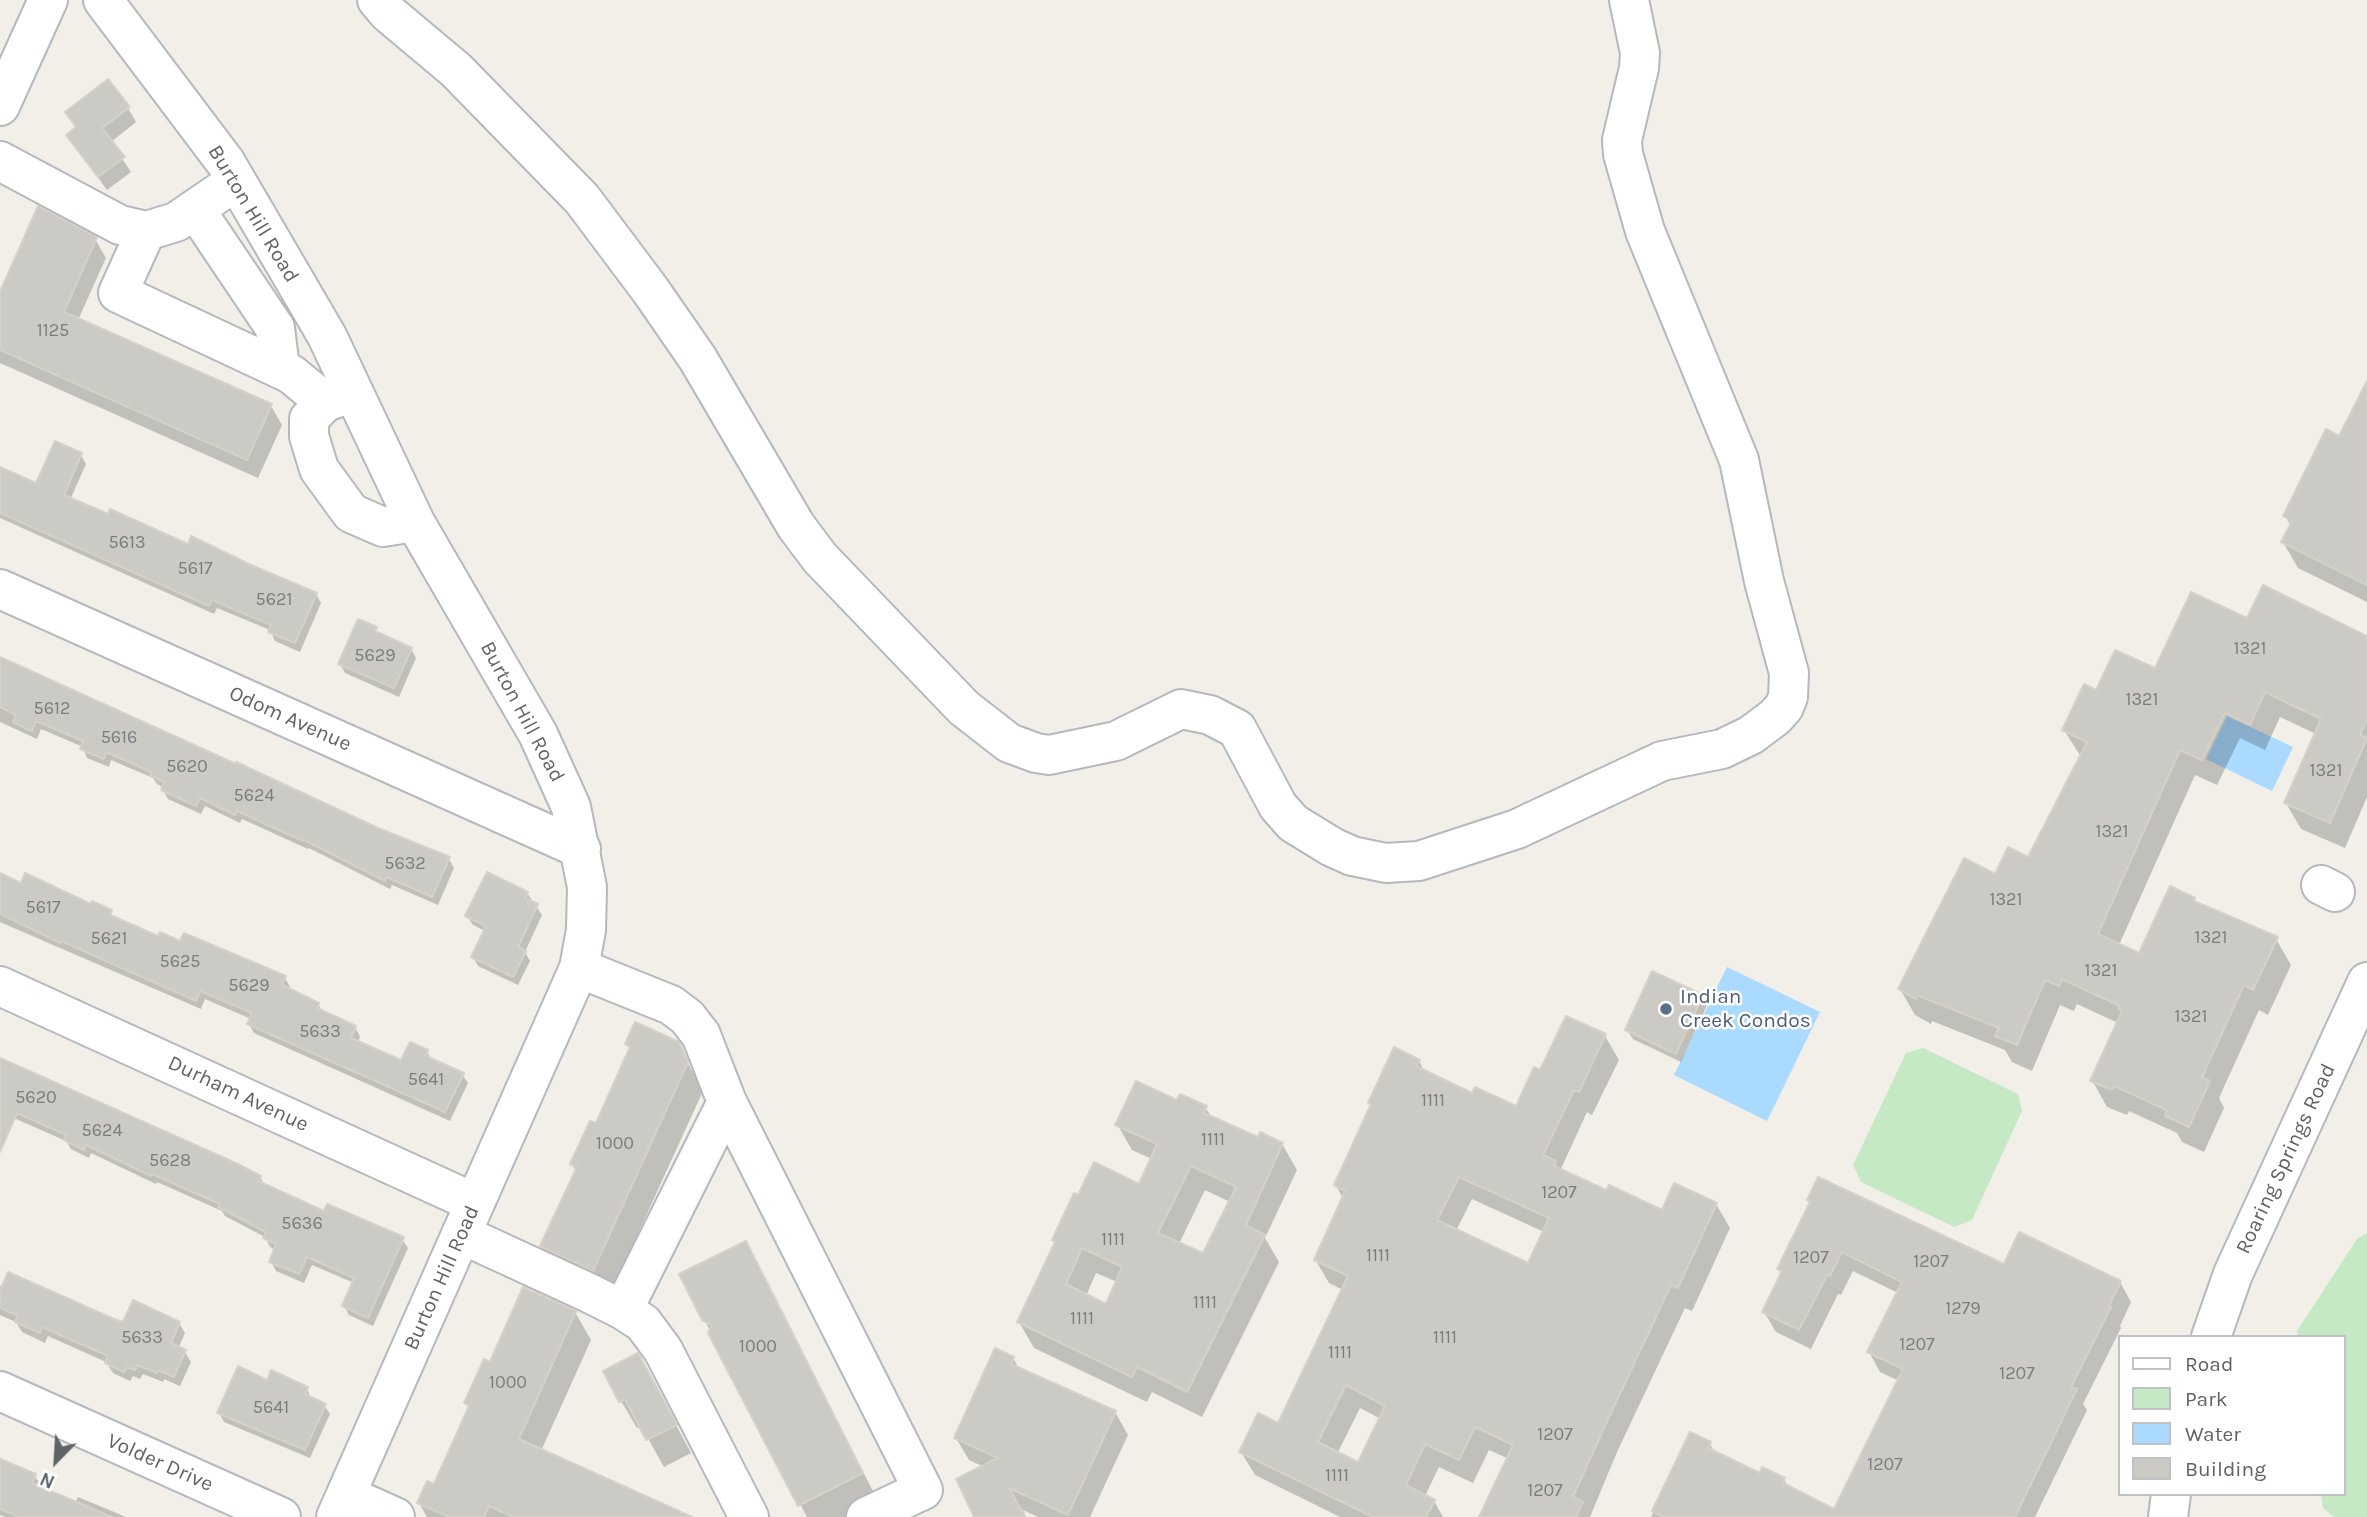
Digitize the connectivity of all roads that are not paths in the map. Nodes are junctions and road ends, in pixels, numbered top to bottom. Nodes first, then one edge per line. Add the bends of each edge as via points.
1 (48, 0) edge
2 (103, 0) edge
3 (377, 0) edge
4 (1629, 0) edge
5 (0, 106) edge
6 (0, 161) edge
7 (236, 181) junction
8 (195, 209) junction
9 (146, 231) junction
10 (280, 369) junction
11 (339, 397) junction
12 (415, 522) junction
13 (0, 589) edge
14 (580, 849) junction
15 (579, 968) junction
16 (2367, 982) edge
17 (0, 986) edge
18 (727, 1102) junction
19 (468, 1218) junction
20 (623, 1310) junction
21 (2212, 1335) edge
22 (0, 1391) edge
23 (2171, 1496) edge
24 (341, 1506) edge
25 (281, 1517) edge
26 (395, 1517) edge
27 (749, 1517) edge
28 (866, 1517) edge
29 (2168, 1517) edge

1 - 5 street
2 - 7 street, Burton Hill Road
3 - 4 street via 456,70 582,199 698,359 796,526 820,558 964,708 1009,743 1049,755 1116,741 1181,709 1210,715 1237,729 1278,806 1293,823 1352,856 1386,863 1419,861 1517,829 1662,761 1722,749 1775,717 1788,698 1789,673 1739,460 1645,231 1623,154 1640,53
6 - 9 street via 120,225
7 - 8 street
7 - 11 street, Burton Hill Road via 327,336
8 - 9 street via 176,222
8 - 10 street via 275,328
9 - 10 street via 118,293
10 - 11 street
11 - 12 street, Burton Hill Road
11 - 12 street via 309,419 319,470 351,513 383,527
12 - 14 street, Burton Hill Road via 538,734 571,807
13 - 14 street, Odom Avenue
14 - 15 street, Burton Hill Road via 587,887
15 - 18 street via 671,1005 687,1017 701,1035
15 - 19 street, Burton Hill Road
16 - 21 street, Roaring Springs Road via 2233,1274
17 - 19 street, Durham Avenue
18 - 20 street
18 - 28 street via 923,1490
19 - 20 street, Durham Avenue
19 - 24 street, Burton Hill Road
20 - 27 street, Durham Avenue via 643,1323 663,1350
22 - 25 street, Volder Drive
23 - 29 street
24 - 26 street

